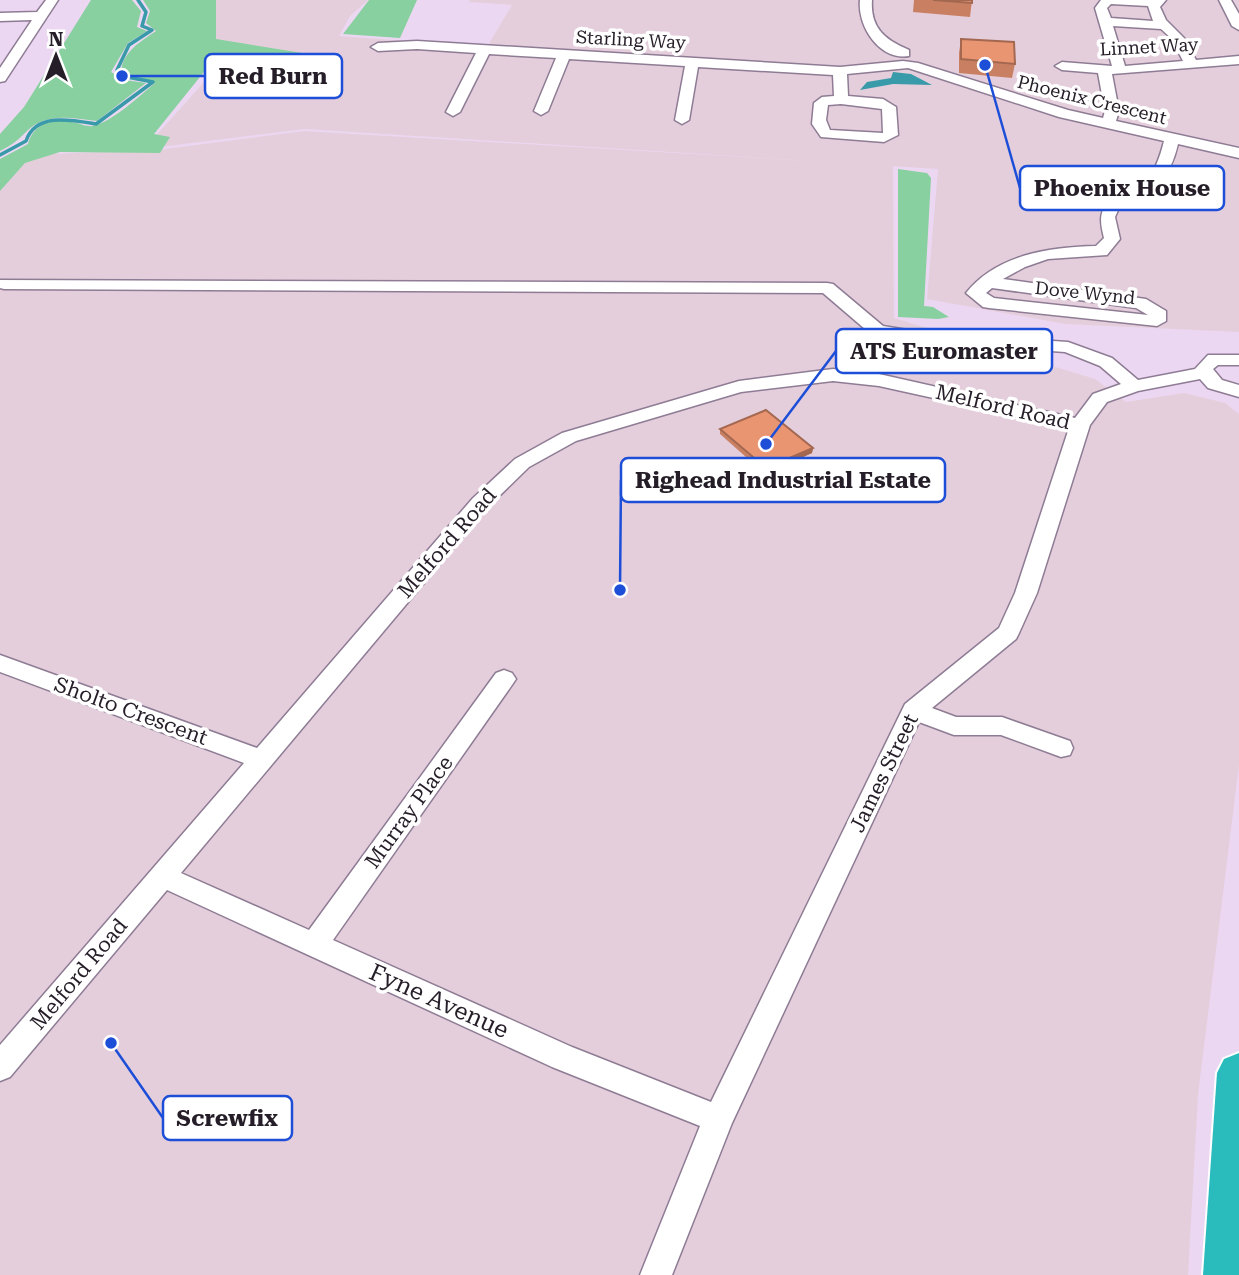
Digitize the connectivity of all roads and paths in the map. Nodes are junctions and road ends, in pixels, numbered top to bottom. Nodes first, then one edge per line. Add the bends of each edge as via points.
1 (52, 0) edge
2 (866, 0) edge
3 (1109, 0) edge
4 (1225, 0) edge
5 (1157, 2) edge
6 (40, 16) junction
7 (0, 17) edge
8 (1106, 22) junction
9 (1160, 25) junction
10 (1239, 26) edge
11 (378, 47) dead end
12 (484, 50) junction
13 (564, 55) junction
14 (6, 59) edge
15 (900, 59) junction
16 (1239, 60) edge
17 (692, 63) junction
18 (1192, 65) junction
19 (1062, 66) dead end
20 (840, 71) junction
21 (1104, 71) junction
22 (1120, 71) junction
23 (0, 78) edge
24 (841, 100) junction
25 (541, 111) dead end
26 (453, 112) dead end
27 (682, 120) dead end
28 (1108, 125) junction
29 (1172, 140) junction
30 (1239, 153) edge
31 (989, 282) junction
32 (4, 284) dead end
33 (1239, 360) edge
34 (1204, 373) junction
35 (1134, 386) junction
36 (1239, 391) edge
37 (1080, 425) junction
38 (0, 663) edge
39 (504, 679) dead end
40 (913, 709) junction
41 (1061, 748) dead end
42 (261, 760) junction
43 (162, 876) junction
44 (314, 945) junction
45 (0, 1067) edge
46 (1239, 1073) edge
47 (718, 1119) junction
48 (1226, 1269) edge
49 (656, 1275) edge

1 - 6 street
2 - 15 street, Phoenix Crescent via 863,15 867,27
3 - 5 street
3 - 8 street via 1101,8
4 - 10 street
5 - 9 street
6 - 7 street
6 - 14 street
8 - 9 street
8 - 22 street
9 - 18 street via 1175,34
11 - 12 street, Starling Way
12 - 13 street, Starling Way
12 - 26 street
13 - 17 street, Starling Way
13 - 25 street
14 - 23 street
15 - 20 street, Starling Way
15 - 28 street, Phoenix Crescent via 1024,103
16 - 18 street, Linnet Way
17 - 20 street, Starling Way
17 - 27 street
18 - 22 street, Linnet Way
19 - 21 street, Linnet Way
20 - 24 street
21 - 22 street, Linnet Way
21 - 28 street via 1112,111
24 - 24 street via 889,107 891,135 826,134 820,130 821,103
28 - 29 street, Phoenix Crescent
29 - 30 street, Phoenix Crescent
29 - 31 street, Dove Wynd via 1153,186 1140,197 1114,203 1107,217 1112,239 1101,251 1056,251 1014,263
31 - 31 street, Dove Wynd via 1140,303 1157,311 1157,321 989,303 975,293
32 - 35 street via 827,288 878,331 919,324 1028,334 1106,362
33 - 34 street, James Street via 1214,359
34 - 35 street, James Street
34 - 36 street via 1215,384
35 - 37 street, James Street via 1100,398
37 - 40 street, James Street via 1026,593 1008,633
37 - 42 street, Melford Road via 879,380 833,375 738,387 569,437 522,463 480,503
38 - 42 street, Sholto Crescent
39 - 44 street, Murray Place
40 - 41 street via 954,726 1002,726
40 - 47 street, James Street
42 - 43 street, Melford Road
43 - 44 street, Fyne Avenue
43 - 45 street, Melford Road
44 - 47 street, Fyne Avenue via 562,1057
46 - 48 highway
47 - 49 street, James Street

